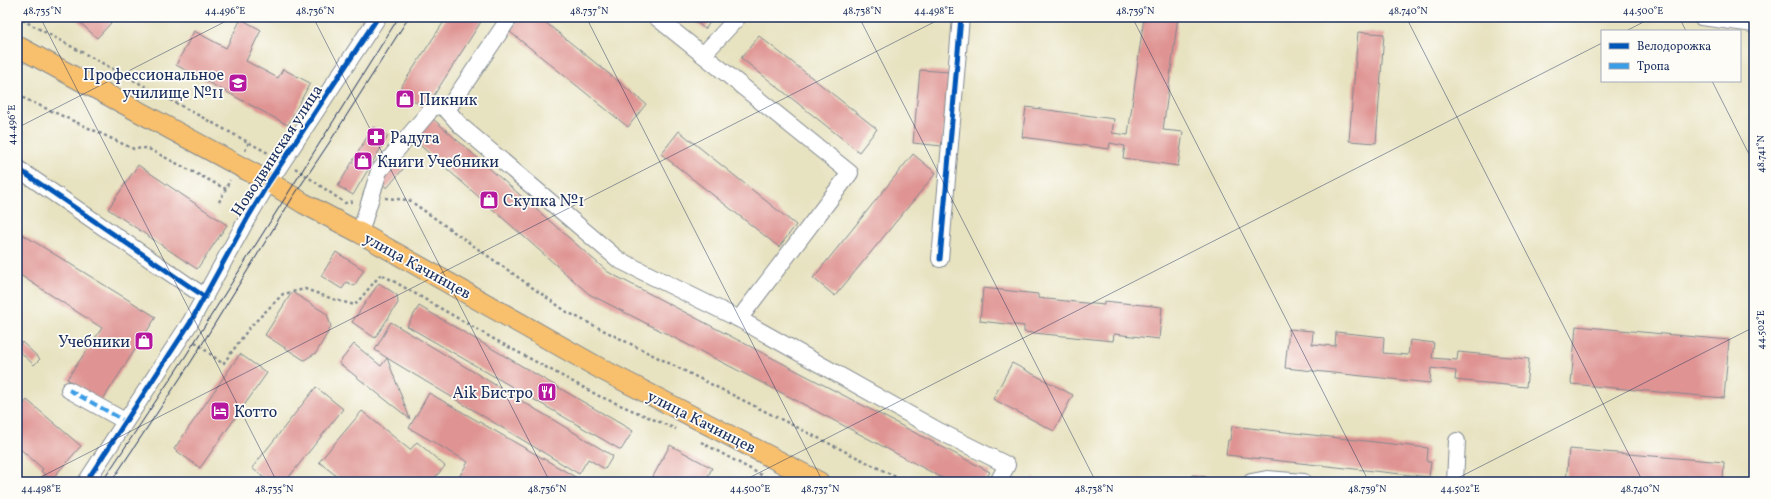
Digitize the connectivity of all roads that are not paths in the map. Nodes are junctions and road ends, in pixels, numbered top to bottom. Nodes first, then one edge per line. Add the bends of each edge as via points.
1 (378, 17) edge
2 (510, 17) edge
3 (656, 17) edge
4 (738, 17) edge
5 (961, 17) edge
6 (1701, 17) edge
7 (1754, 24) edge
8 (17, 46) edge
9 (703, 55) junction
10 (437, 110) junction
11 (17, 168) edge
12 (269, 182) junction
13 (360, 233) junction
14 (940, 259) dead end
15 (205, 297) junction
16 (739, 318) junction
17 (68, 390) dead end
18 (126, 422) junction
19 (1457, 441) dead end
20 (86, 482) edge
21 (819, 482) edge
22 (998, 482) edge
23 (1251, 482) edge
24 (1304, 482) edge
25 (1455, 482) edge

1 - 12 street, Новодвинская улица
2 - 10 street
3 - 9 street
4 - 9 street
5 - 14 street
6 - 7 street
8 - 12 main road, улица Качинцев
9 - 16 street via 850,173
10 - 13 street via 379,171
10 - 16 street via 461,126 619,260
11 - 15 street
12 - 13 main road, улица Качинцев
12 - 15 street, Новодвинская улица
13 - 21 main road, улица Качинцев via 601,369
15 - 18 street, Новодвинская улица
16 - 22 street via 939,431 1006,465
17 - 18 street
18 - 20 street, Новодвинская улица
19 - 25 street
23 - 24 street via 1267,479

